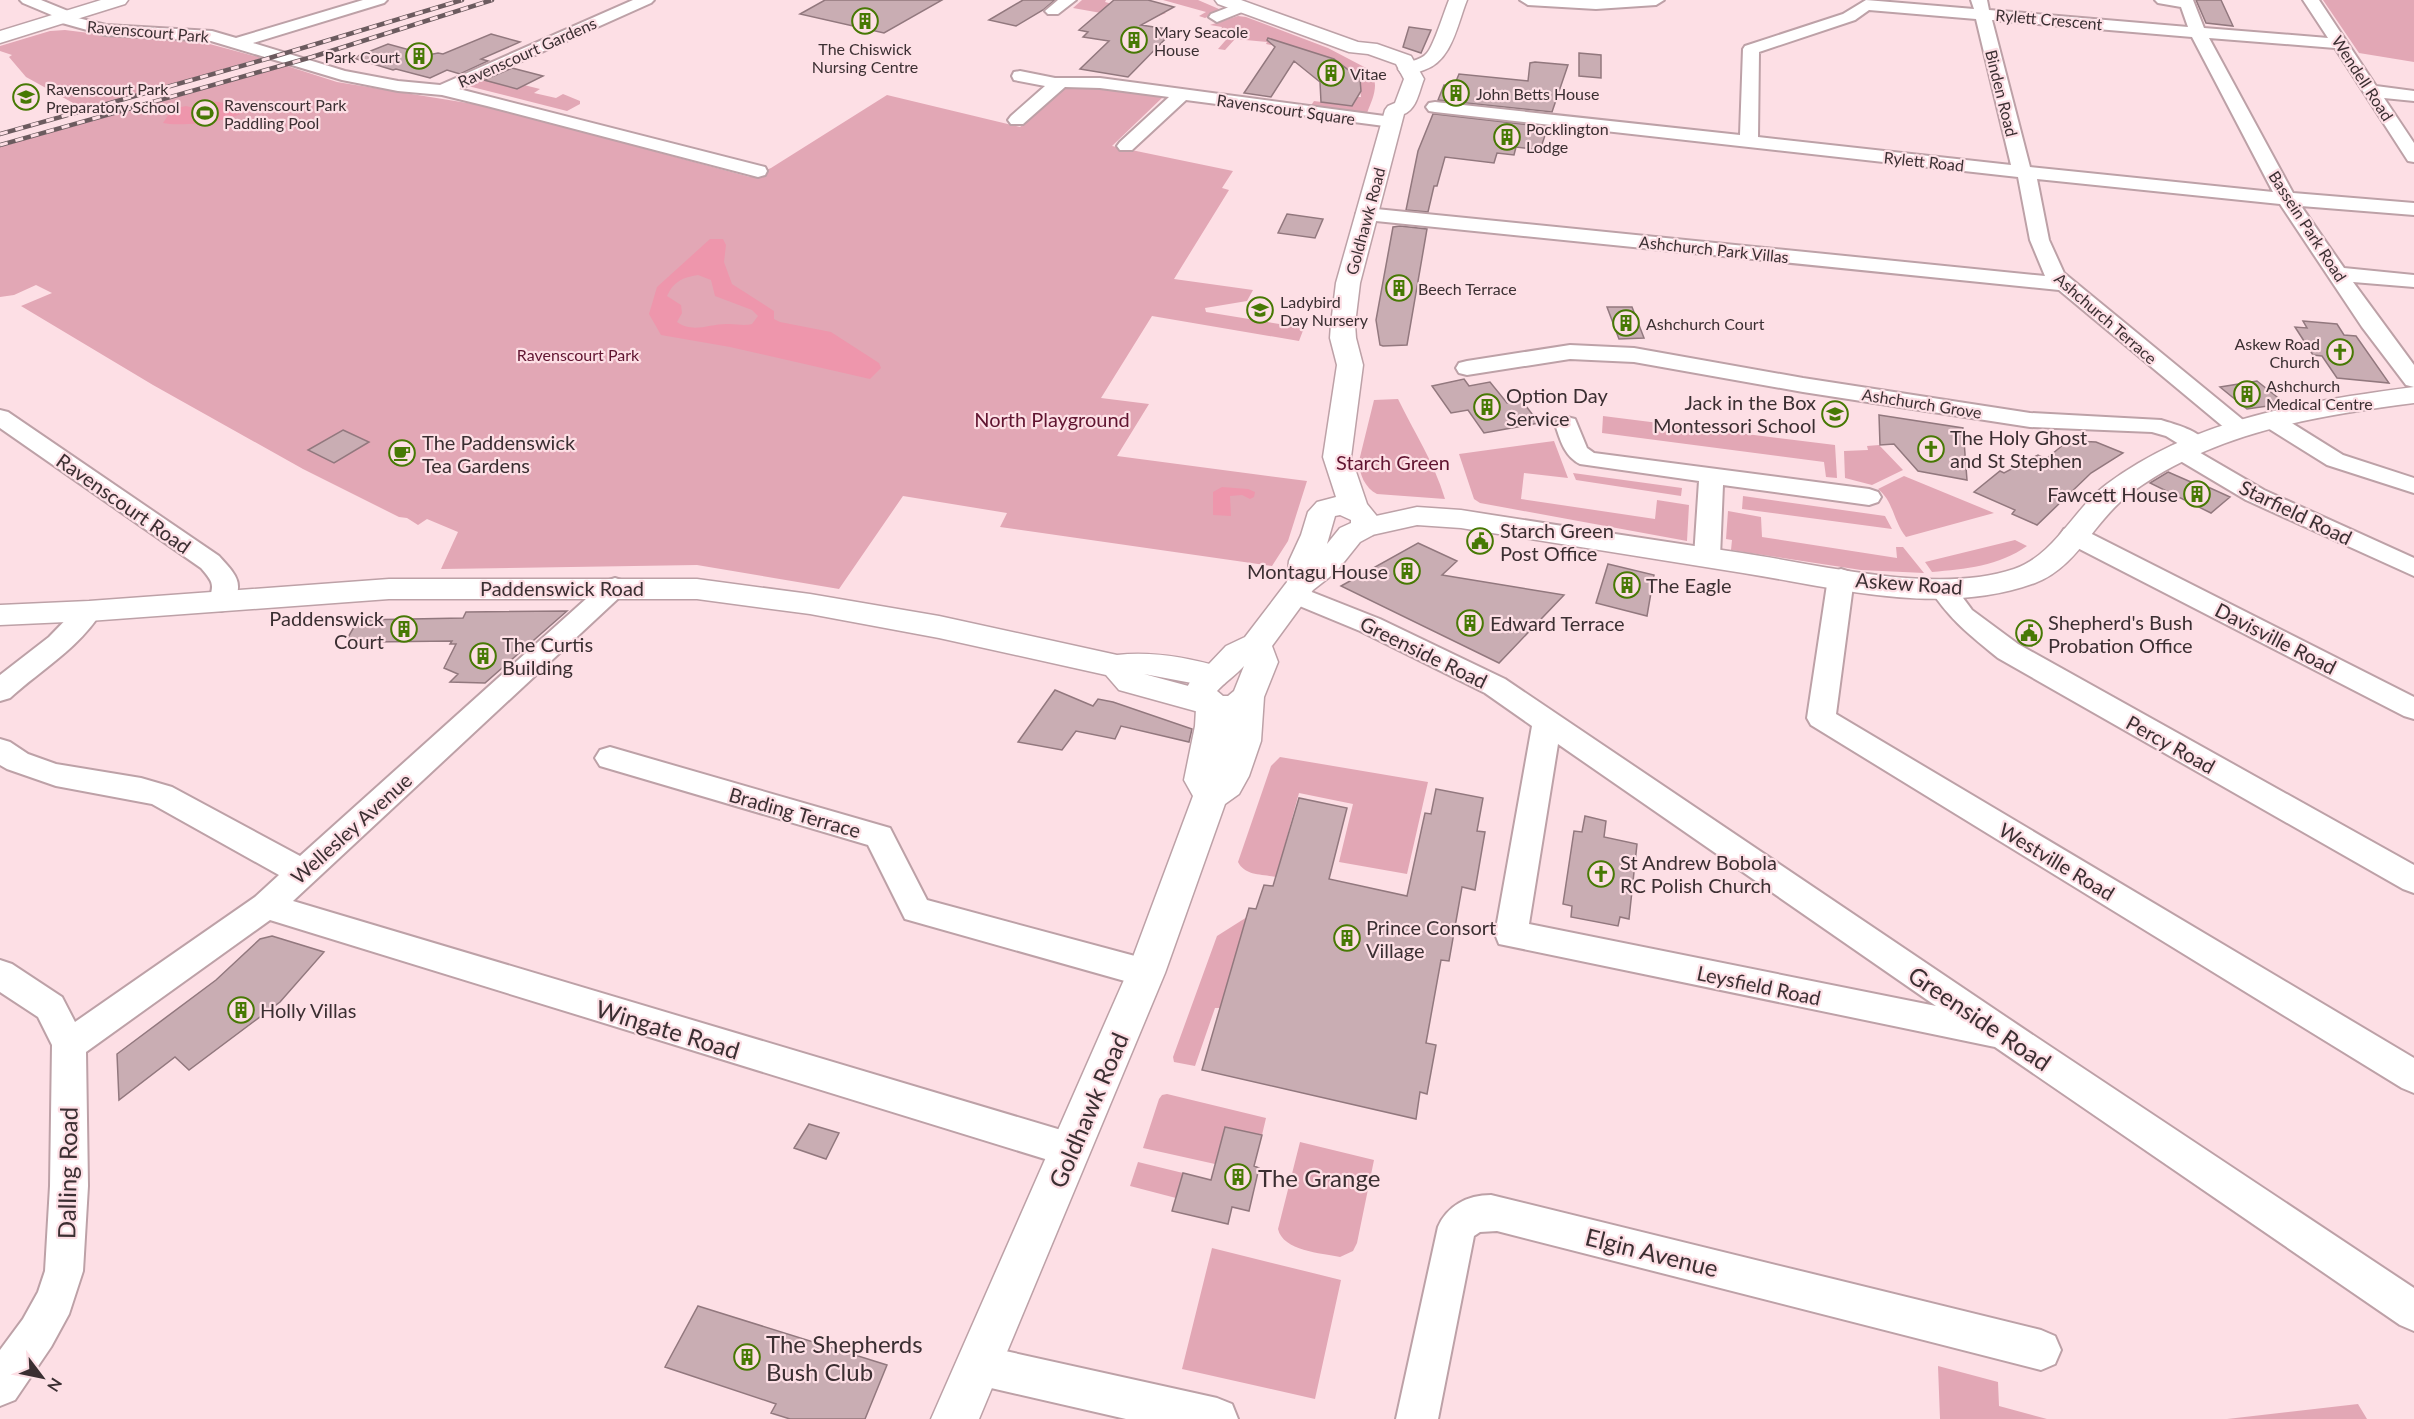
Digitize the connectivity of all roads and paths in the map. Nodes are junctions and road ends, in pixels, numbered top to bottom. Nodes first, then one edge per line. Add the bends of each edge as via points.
1 (28, 0) edge
2 (119, 0) edge
3 (379, 0) edge
4 (646, 0) edge
5 (1068, 0) edge
6 (1458, 0) edge
7 (1528, 0) edge
8 (1656, 0) edge
9 (2163, 0) edge
10 (2311, 0) edge
11 (1981, 7) edge
12 (1221, 8) edge
13 (1053, 11) dead end
14 (64, 17) junction
15 (2198, 32) junction
16 (0, 37) edge
17 (237, 43) junction
18 (2341, 44) junction
19 (1408, 69) junction
20 (1020, 76) dead end
21 (1058, 84) junction
22 (442, 90) junction
23 (2371, 91) junction
24 (1181, 94) junction
25 (2414, 96) edge
26 (1435, 106) dead end
27 (1393, 116) junction
28 (1017, 120) dead end
29 (1749, 141) junction
30 (1126, 146) dead end
31 (2414, 157) edge
32 (758, 171) dead end
33 (2024, 172) junction
34 (2286, 198) junction
35 (2414, 209) edge
36 (1366, 214) junction
37 (2338, 274) junction
38 (2414, 281) edge
39 (2063, 284) junction
40 (1467, 369) dead end
41 (2414, 380) edge
42 (2414, 395) edge
43 (0, 417) edge
44 (2271, 420) junction
45 (1567, 424) dead end
46 (2240, 429) junction
47 (2188, 447) junction
48 (1337, 457) junction
49 (1711, 476) junction
50 (2414, 486) edge
51 (1869, 497) dead end
52 (1323, 517) junction
53 (1357, 520) junction
54 (2073, 535) junction
55 (1707, 557) junction
56 (2414, 568) edge
57 (1841, 578) junction
58 (615, 587) junction
59 (1298, 588) junction
60 (1943, 589) junction
61 (221, 602) junction
62 (89, 611) junction
63 (0, 615) edge
64 (1256, 645) junction
65 (1212, 689) junction
66 (0, 691) edge
67 (1249, 695) junction
68 (2414, 709) edge
69 (1547, 724) junction
70 (0, 750) edge
71 (610, 758) dead end
72 (1210, 796) junction
73 (302, 872) junction
74 (2414, 880) edge
75 (266, 906) junction
76 (1146, 973) junction
77 (0, 974) edge
78 (2006, 1036) junction
79 (69, 1045) junction
80 (2414, 1077) edge
81 (1071, 1150) junction
82 (2414, 1311) edge
83 (2041, 1350) dead end
84 (978, 1365) junction
85 (0, 1385) edge
86 (955, 1419) edge
87 (1217, 1419) edge
88 (1418, 1419) edge

1 - 14 street, Ravenscourt Park
2 - 14 main road
3 - 17 street
4 - 22 street, Ravenscourt Gardens
5 - 13 street
6 - 19 main road via 1436,56
7 - 8 street via 1589,4
9 - 15 street, Bassein Park Road via 2187,3
10 - 18 street, Wendell Road
11 - 15 street, Rylett Crescent
11 - 29 street, Rylett Crescent via 1866,4 1849,17 1755,46 1751,49
11 - 33 street, Binden Road
12 - 19 main road via 1242,7
14 - 16 main road
14 - 17 street, Ravenscourt Park via 105,30 197,34
15 - 18 street, Rylett Crescent
15 - 34 street, Bassein Park Road
17 - 22 street, Ravenscourt Park via 363,80
18 - 23 street, Wendell Road
19 - 27 main road, Goldhawk Road via 1399,76 1389,105
20 - 21 street, Ravenscourt Square
21 - 24 street, Ravenscourt Square via 1100,83
21 - 28 street
22 - 32 street, Ravenscourt Park
23 - 25 street
23 - 31 street, Wendell Road
24 - 27 street, Ravenscourt Square
24 - 30 street
26 - 29 street, Rylett Road
27 - 36 main road, Goldhawk Road
29 - 33 street, Rylett Road
33 - 34 street, Rylett Road
33 - 39 street, Ashchurch Terrace via 2039,236 2051,270
34 - 35 street, Rylett Road
34 - 37 street, Bassein Park Road
36 - 39 street, Ashchurch Park Villas
36 - 48 main road, Goldhawk Road via 1348,283 1343,324 1350,365
37 - 38 street
37 - 41 street, Bassein Park Road
39 - 46 street, Ashchurch Terrace
40 - 47 street, Ashchurch Grove via 1559,354 1608,352 2030,420 2153,425 2174,431
42 - 44 main road, Askew Road
43 - 61 street, Ravenscourt Road via 210,562 225,579
44 - 46 main road, Askew Road
44 - 50 street via 2335,460
45 - 49 street via 1576,450 1588,459
46 - 47 main road, Askew Road
47 - 54 main road, Askew Road via 2113,493
47 - 56 street, Starfield Road via 2255,495
48 - 52 main road via 1328,466 1322,489
48 - 53 main road, Goldhawk Road via 1344,468
49 - 51 street
49 - 55 street
52 - 53 main road via 1334,534
52 - 59 main road via 1304,561
53 - 55 main road, Askew Road via 1417,516 1461,519
53 - 59 main road via 1325,565
54 - 60 main road, Askew Road via 2044,565 2027,575 1984,586
54 - 68 street, Davisville Road
55 - 57 main road, Askew Road
57 - 60 main road, Askew Road
57 - 80 street, Westville Road via 1821,718
58 - 61 main road, Paddenswick Road via 388,589
58 - 65 main road, Paddenswick Road via 697,589 810,604 1117,666 1130,682
58 - 73 street, Wellesley Avenue
59 - 64 main road
59 - 69 street, Greenside Road via 1492,685
60 - 74 street, Percy Road via 1963,616 2008,651
61 - 62 main road, Paddenswick Road
62 - 63 main road, Paddenswick Road
62 - 66 street via 69,635
64 - 65 main road via 1237,654
64 - 67 main road, Goldhawk Road via 1262,662
65 - 67 main road via 1233,707
65 - 72 main road via 1212,726 1201,780
67 - 72 main road, Goldhawk Road via 1244,741 1232,776 1227,786
69 - 78 street, Greenside Road
69 - 78 street, Leysfield Road via 1511,934
70 - 73 street via 39,770 161,795
71 - 76 street, Brading Terrace via 879,836 916,910
72 - 76 main road, Goldhawk Road
73 - 75 street, Wellesley Avenue
75 - 79 street, Wellesley Avenue
75 - 81 street, Wingate Road
76 - 81 main road, Goldhawk Road
77 - 79 street, Dalling Road via 50,1007
78 - 82 street, Greenside Road
79 - 85 street, Dalling Road via 69,1186 64,1271 55,1300 37,1333
81 - 84 main road, Goldhawk Road
83 - 88 street, Elgin Avenue via 1497,1213 1478,1212 1458,1227
84 - 86 main road, Goldhawk Road
84 - 87 street

